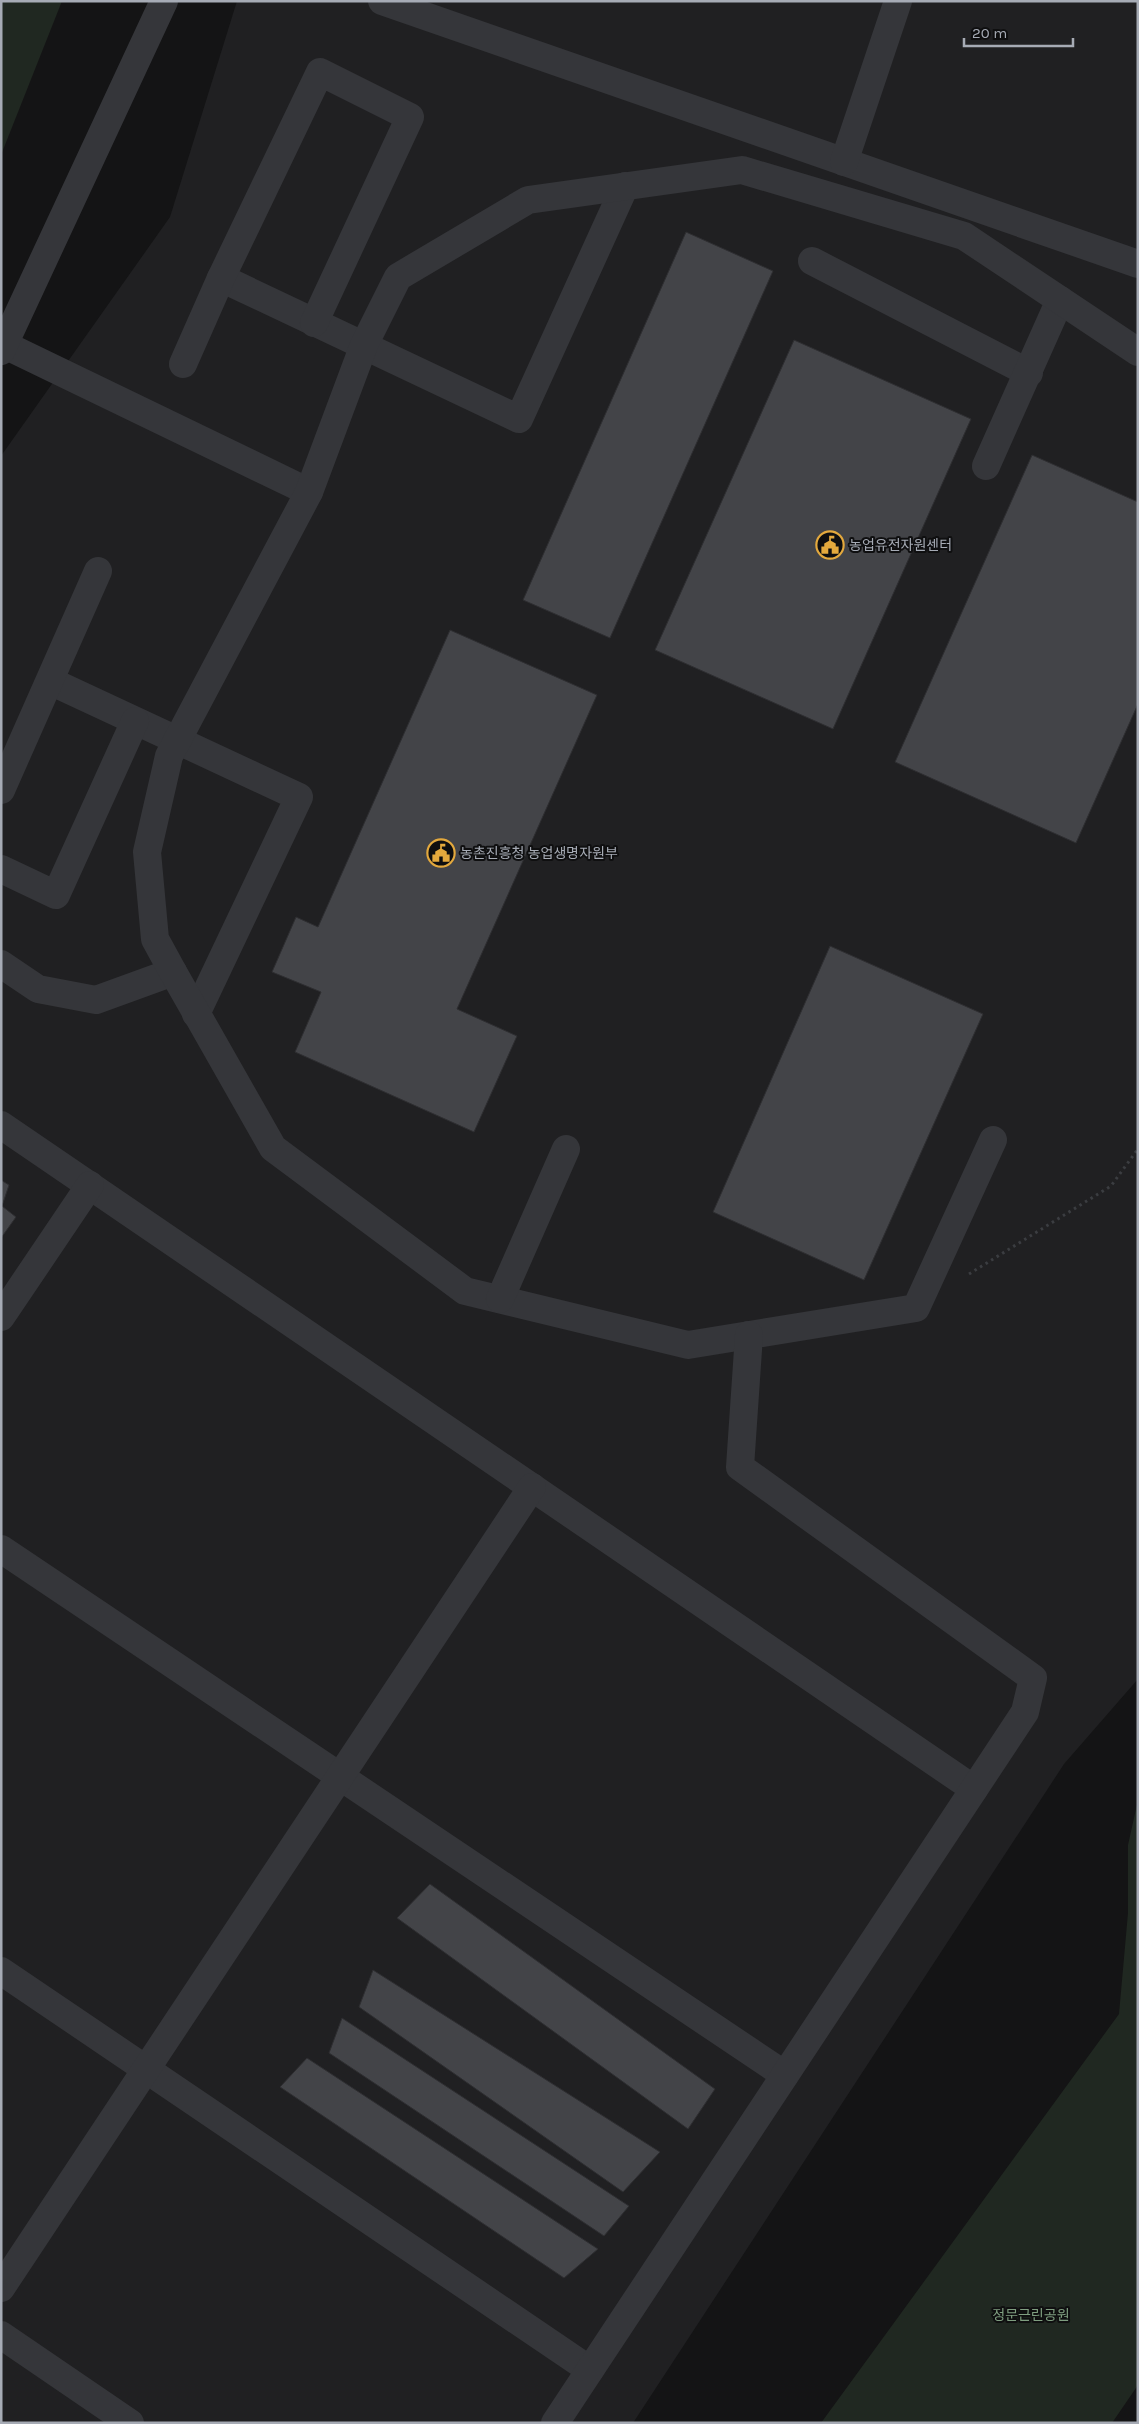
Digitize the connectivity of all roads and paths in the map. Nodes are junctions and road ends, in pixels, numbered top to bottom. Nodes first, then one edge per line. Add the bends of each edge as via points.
1 (164, 1) edge
2 (382, 1) edge
3 (898, 1) edge
4 (844, 162) junction
5 (625, 186) junction
6 (812, 261) dead end
7 (1138, 264) edge
8 (221, 278) junction
9 (1060, 300) junction
10 (314, 323) junction
11 (364, 345) junction
12 (3, 348) edge
13 (1138, 352) edge
14 (182, 364) dead end
15 (1029, 373) junction
16 (986, 466) dead end
17 (308, 492) junction
18 (98, 571) dead end
19 (50, 681) junction
20 (135, 721) junction
21 (176, 740) junction
22 (1, 790) edge
23 (1, 869) edge
24 (1, 964) edge
25 (173, 972) junction
26 (196, 1014) junction
27 (1, 1125) edge
28 (993, 1140) dead end
29 (566, 1149) dead end
30 (1138, 1149) edge
31 (90, 1185) junction
32 (967, 1276) dead end
33 (500, 1299) junction
34 (1, 1317) edge
35 (749, 1335) junction
36 (532, 1487) junction
37 (1, 1550) edge
38 (340, 1776) junction
39 (974, 1789) junction
40 (1, 1971) edge
41 (146, 2069) junction
42 (785, 2074) junction
43 (1, 2288) edge
44 (1, 2335) edge
45 (590, 2370) junction
46 (130, 2423) edge
47 (555, 2423) edge

1 - 12 lane
2 - 4 lane
3 - 4 lane
4 - 7 lane
5 - 9 lane via 742,170 964,236
5 - 11 lane via 528,200 398,277
5 - 11 lane via 520,420
6 - 15 lane
8 - 10 lane
8 - 10 lane via 320,72 410,117
8 - 14 lane
9 - 13 lane
9 - 15 lane
10 - 11 lane
11 - 17 lane
12 - 17 lane
15 - 16 lane
17 - 21 lane
18 - 19 lane
19 - 20 lane
19 - 22 lane
20 - 21 lane
20 - 23 lane via 56,894
21 - 25 lane via 169,756 147,852 155,939
21 - 26 lane via 299,797
24 - 25 lane via 38,989 96,1000
25 - 26 lane
26 - 33 lane via 273,1148 465,1291
27 - 31 lane
28 - 35 lane via 916,1308
29 - 33 lane
30 - 32 path via 1111,1186
31 - 34 lane
31 - 36 lane
33 - 35 lane via 688,1344
35 - 39 lane via 740,1467 1033,1678 1025,1712
36 - 38 lane
36 - 39 lane
37 - 38 lane
38 - 41 lane
38 - 42 lane
39 - 42 lane
40 - 41 lane
41 - 43 lane
41 - 45 lane
42 - 45 lane
44 - 46 lane
45 - 47 lane

